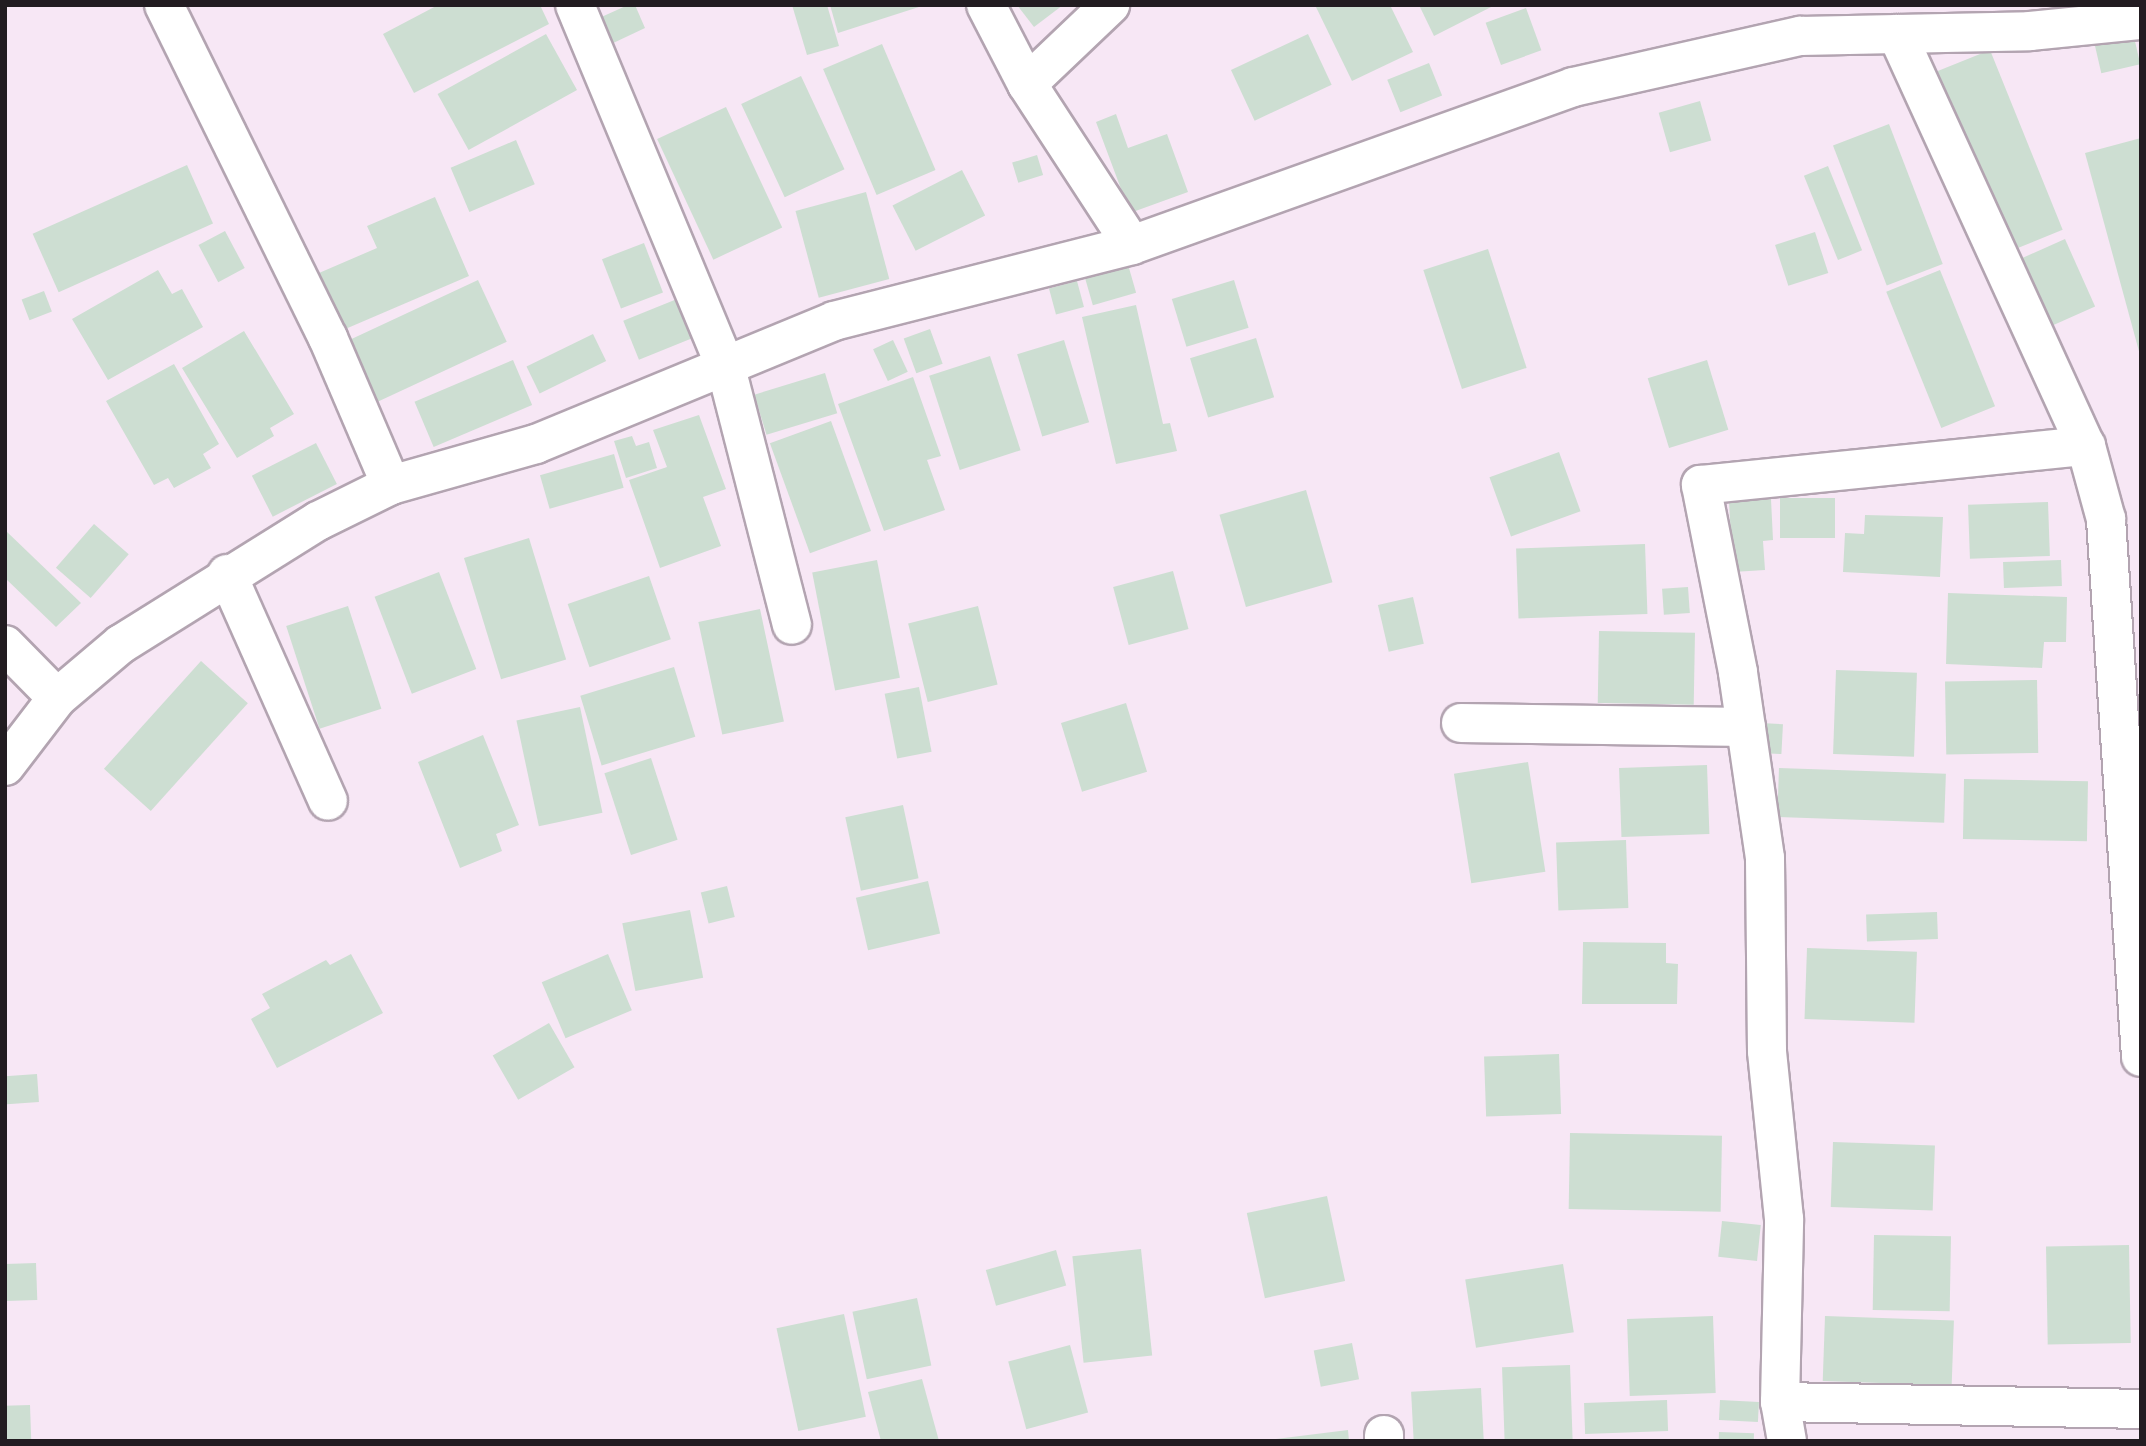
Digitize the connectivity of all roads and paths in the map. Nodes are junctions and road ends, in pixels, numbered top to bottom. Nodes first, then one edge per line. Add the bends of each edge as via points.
1 (164, 5) edge
2 (575, 5) edge
3 (986, 5) edge
4 (1110, 5) edge
5 (2141, 20) edge
6 (1897, 34) junction
7 (1027, 84) junction
8 (1132, 245) junction
9 (726, 368) junction
10 (2086, 446) junction
11 (391, 485) junction
12 (227, 574) junction
13 (792, 625) dead end
14 (5, 645) edge
15 (57, 698) junction
16 (1461, 723) dead end
17 (1746, 727) junction
18 (5, 766) edge
19 (328, 801) dead end
20 (2137, 976) edge
21 (2141, 1058) edge
22 (1780, 1402) junction
23 (2141, 1409) edge
24 (1787, 1441) edge

1 - 11 street via 328,338
2 - 9 street
3 - 7 street
4 - 7 street
5 - 6 street via 2030,31
6 - 8 street via 1800,36 1573,87
6 - 10 street
7 - 8 street
8 - 9 street via 834,321
9 - 11 street via 537,444
9 - 13 street
10 - 17 street via 1701,485
10 - 20 street via 2106,519 2116,617
11 - 12 street
12 - 15 street via 121,644
12 - 19 street
14 - 15 street
15 - 18 street
16 - 17 street
17 - 22 street via 1765,859 1767,1051 1784,1219
20 - 21 street
22 - 23 street
22 - 24 street

